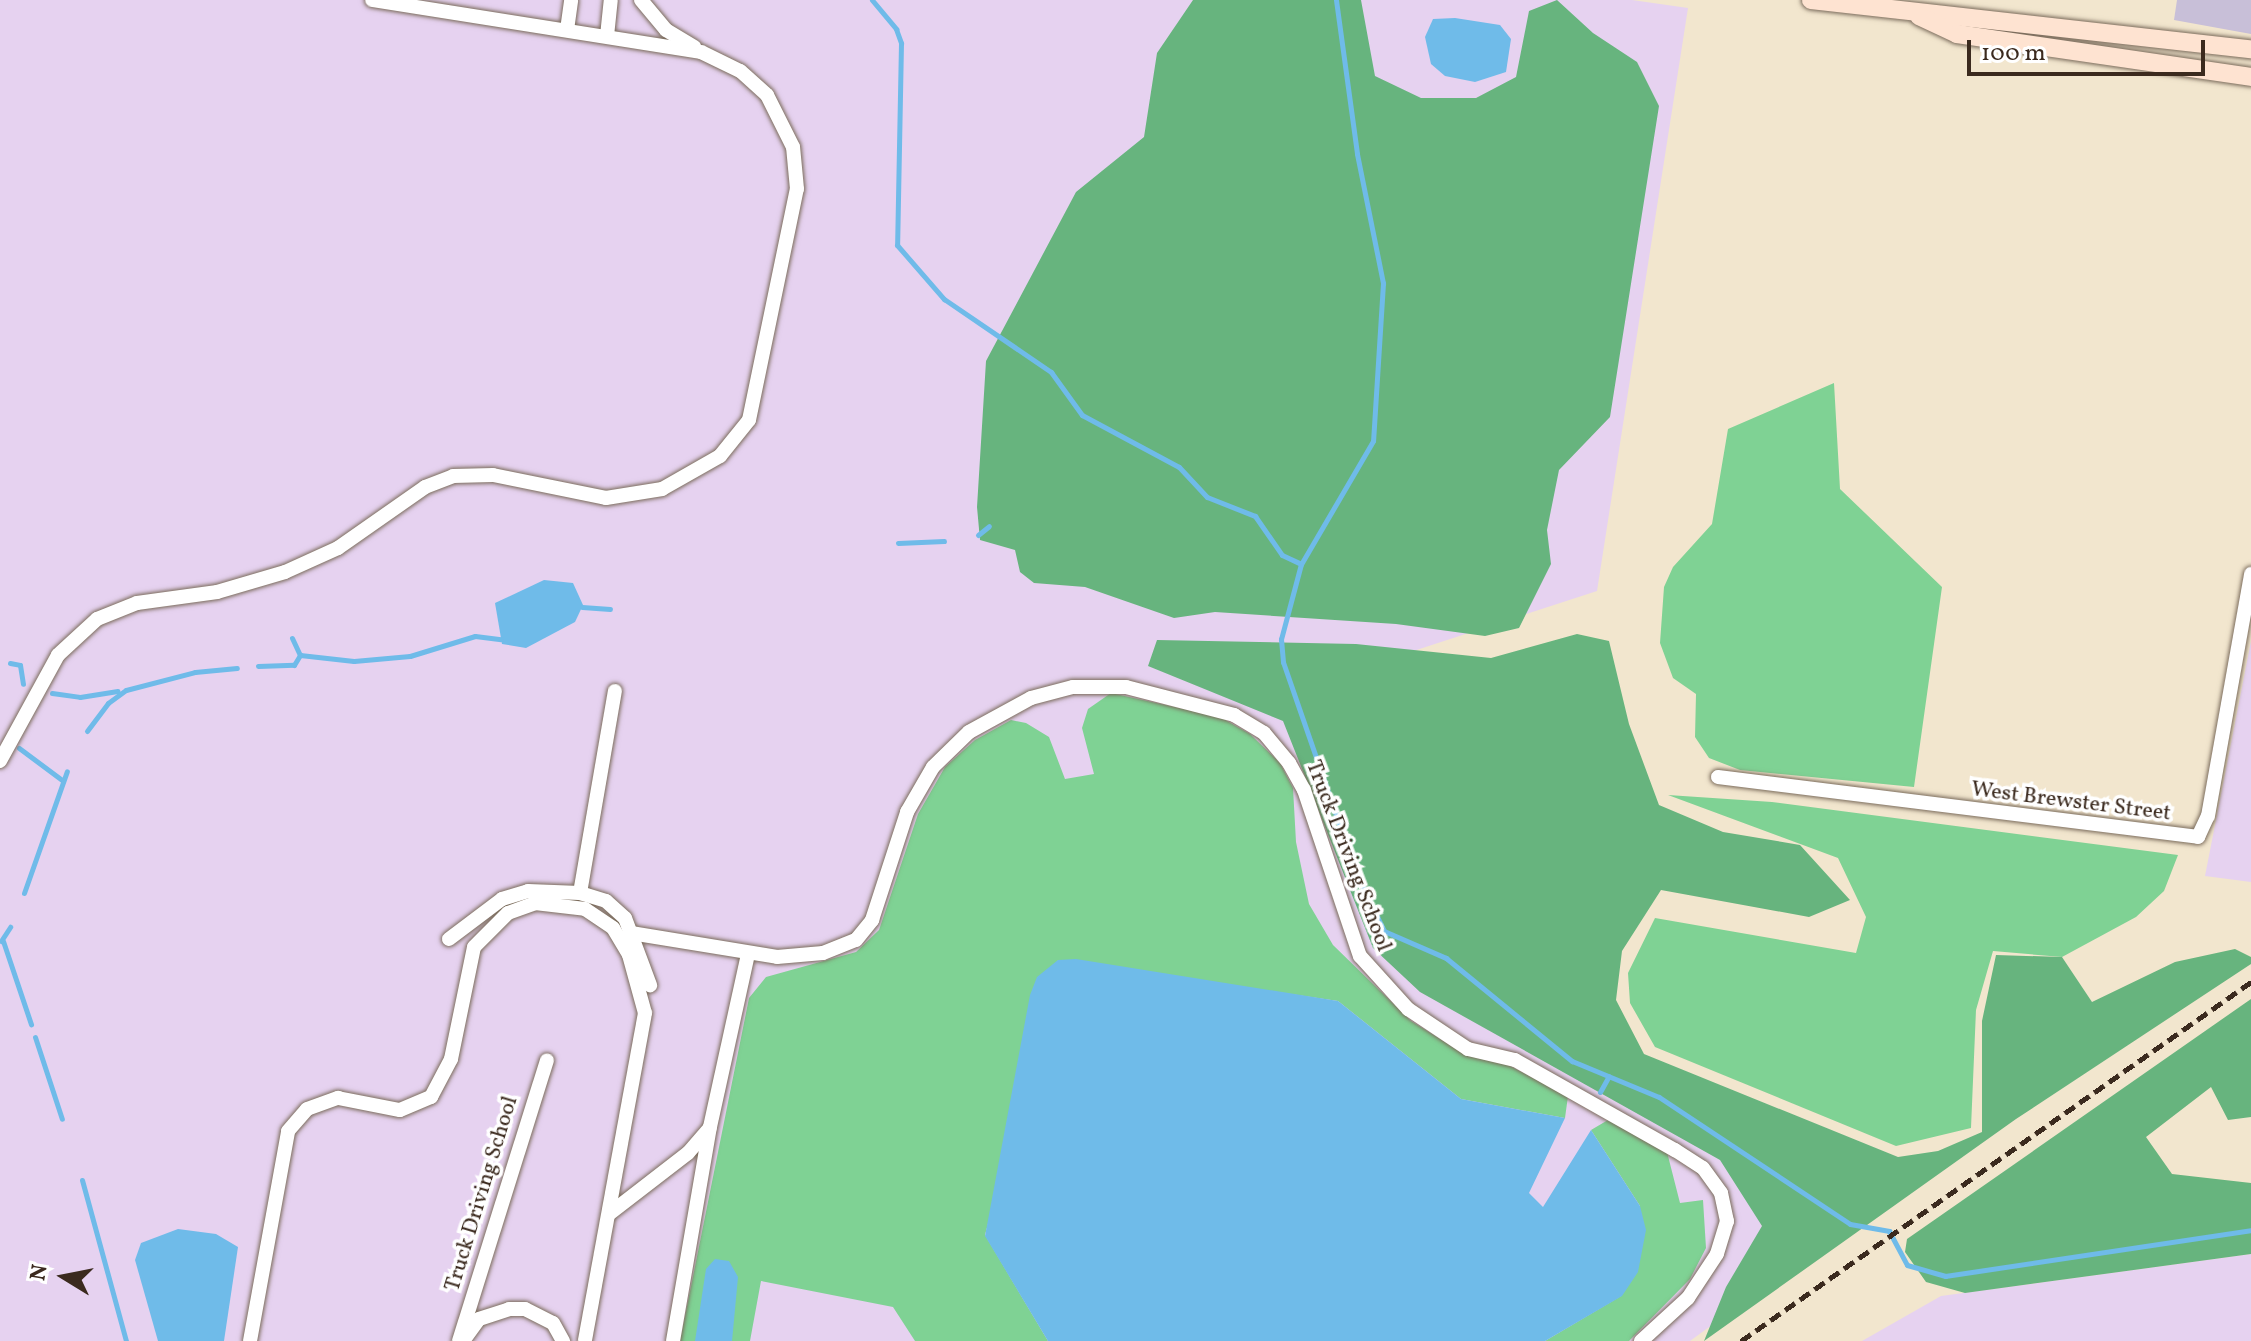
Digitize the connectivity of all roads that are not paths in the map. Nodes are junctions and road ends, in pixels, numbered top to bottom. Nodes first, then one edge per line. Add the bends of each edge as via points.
1 (372, 0) edge
2 (571, 0) edge
3 (611, 0) edge
4 (641, 0) edge
5 (1811, 0) edge
6 (1917, 15) junction
7 (567, 30) junction
8 (607, 36) junction
9 (2251, 49) edge
10 (701, 52) junction
11 (2251, 77) edge
12 (2251, 574) edge
13 (615, 691) dead end
14 (0, 761) edge
15 (1718, 777) dead end
16 (580, 893) junction
17 (631, 933) junction
18 (449, 939) dead end
19 (748, 954) junction
20 (650, 985) dead end
21 (547, 1060) dead end
22 (710, 1127) junction
23 (609, 1214) junction
24 (250, 1341) edge
25 (462, 1341) edge
26 (563, 1341) edge
27 (585, 1341) edge
28 (673, 1341) edge
29 (1641, 1341) edge

1 - 7 street
2 - 7 street
3 - 8 street
4 - 10 street via 666,30
5 - 6 main road
6 - 9 main road via 1961,13
6 - 11 main road via 1957,34
7 - 8 street
8 - 10 street
10 - 14 street via 740,71 773,103 793,147 797,175 749,420 720,456 662,489 614,499 493,475 453,476 425,487 338,548 285,572 217,592 127,606 86,626 58,655
12 - 15 street, West Brewster Street via 2208,816 2198,837
13 - 16 street
16 - 17 street via 606,901 625,918
16 - 18 street via 528,891 502,899
17 - 19 street, Truck Driving School
17 - 20 street
19 - 22 street
19 - 29 street, Truck Driving School via 802,956 856,940 872,920 907,812 933,767 969,732 1031,698 1073,687 1126,687 1234,715 1264,733 1289,763 1307,798 1360,956 1408,1009 1468,1049 1515,1060 1675,1150 1703,1168 1721,1193 1727,1221 1717,1254 1688,1298
21 - 25 street, Truck Driving School
22 - 23 street via 688,1153
22 - 28 street
23 - 24 street via 645,1013 642,992 620,938 604,919 585,909 535,903 508,913 474,947 451,1059 431,1097 400,1110 328,1101 307,1109 288,1131
23 - 27 street
25 - 26 street, Truck Driving School via 479,1319 509,1309 525,1309 553,1323

